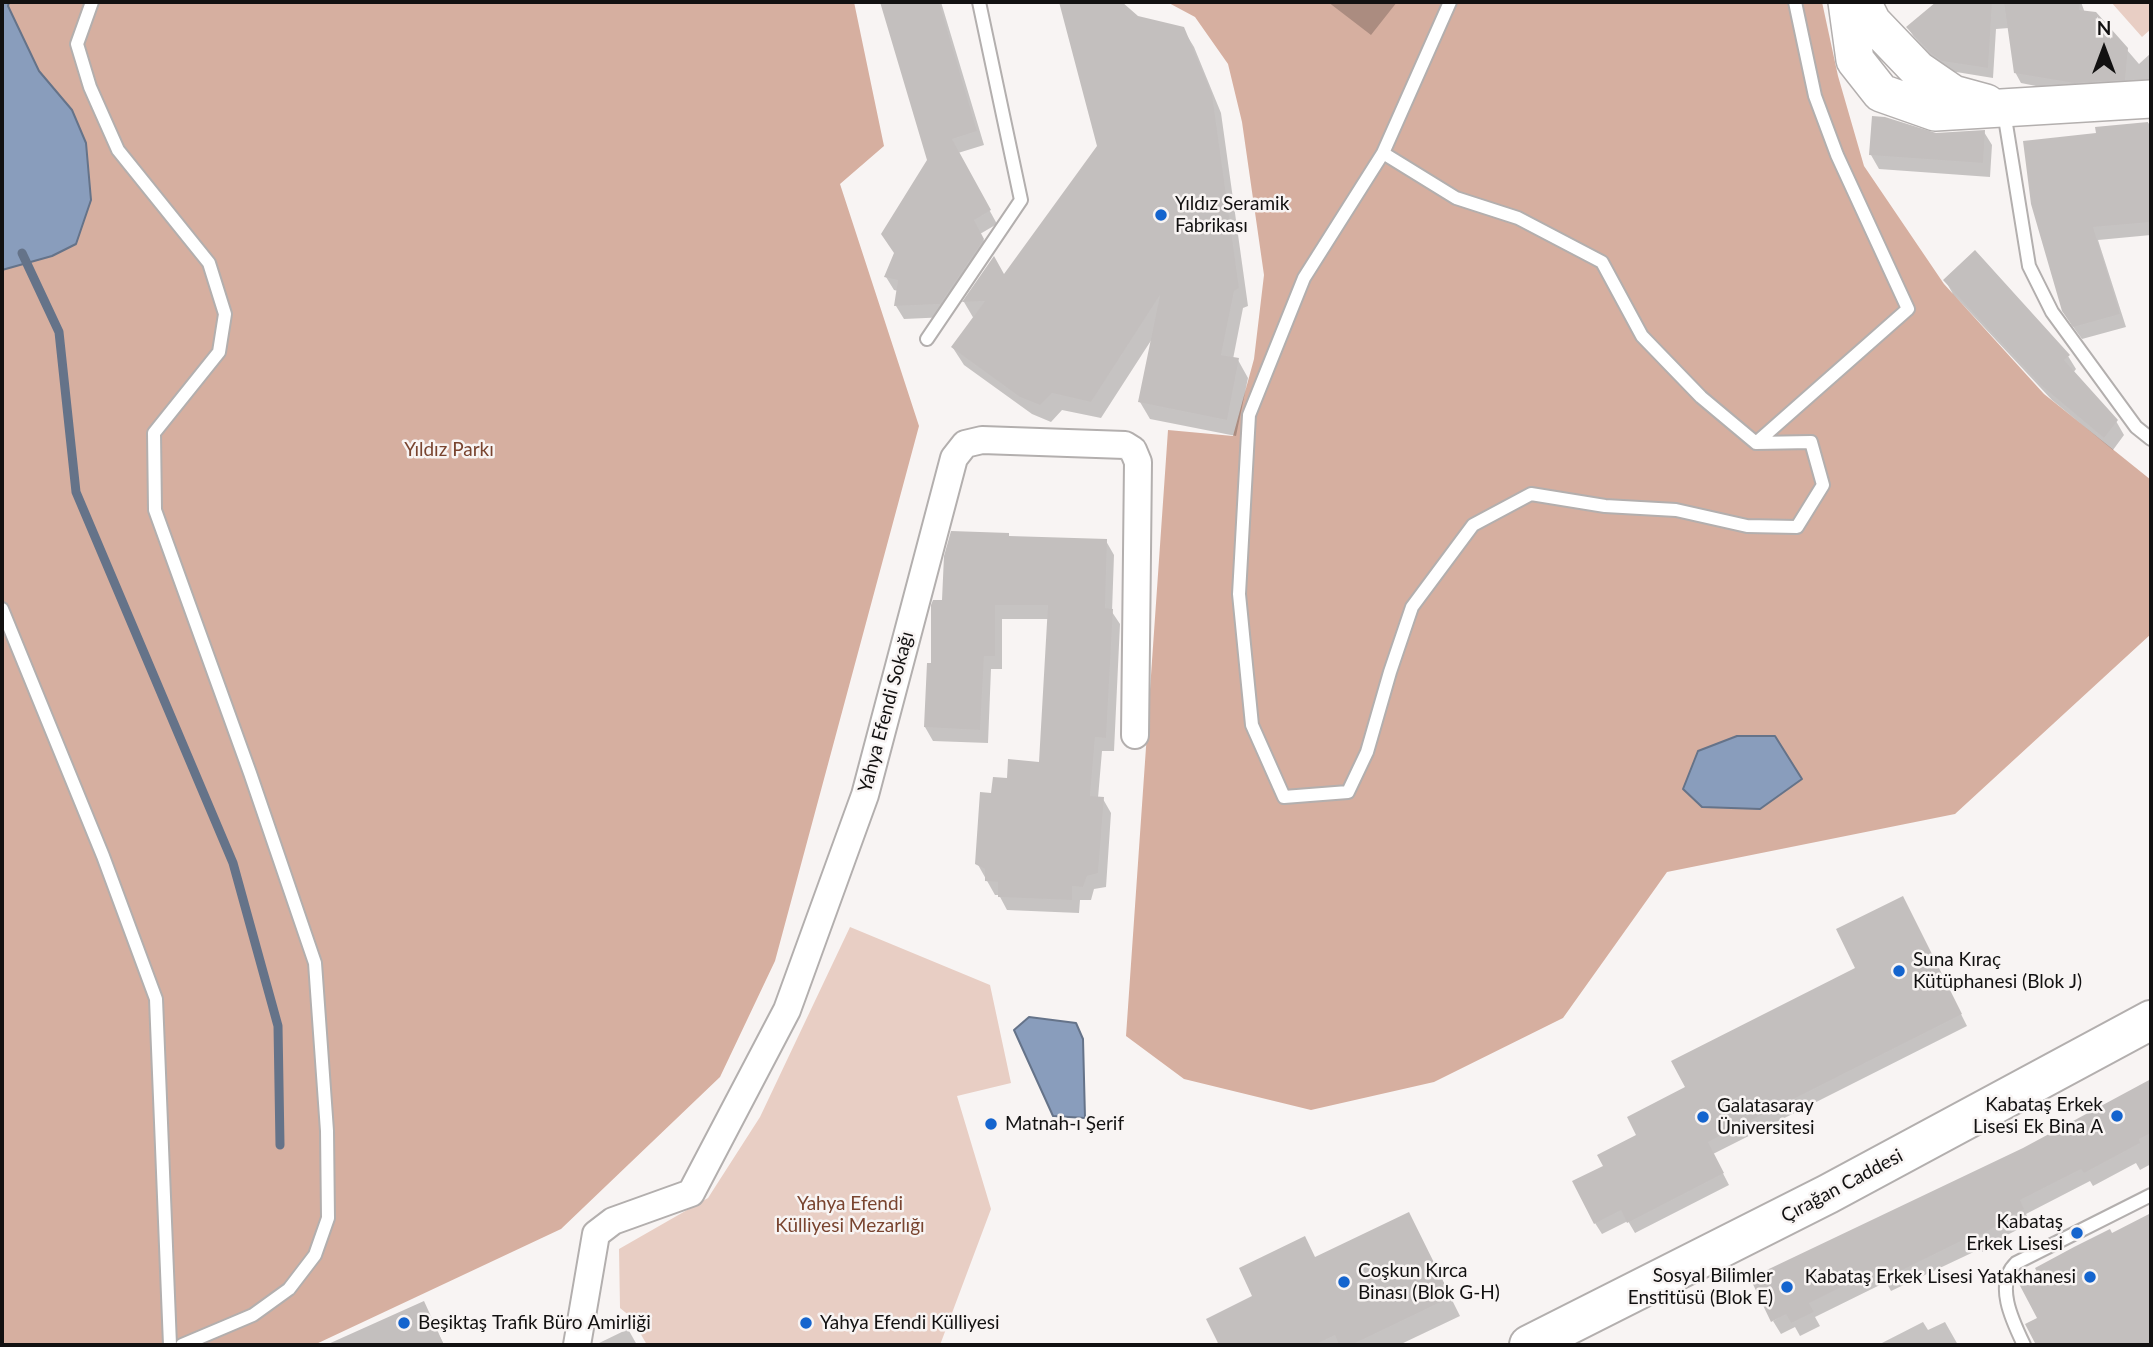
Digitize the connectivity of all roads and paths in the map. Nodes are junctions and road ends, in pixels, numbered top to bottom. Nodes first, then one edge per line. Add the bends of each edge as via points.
1 (92, 2) edge
2 (979, 2) edge
3 (1450, 2) edge
4 (1795, 2) edge
5 (1847, 2) edge
6 (1863, 2) edge
7 (2151, 99) edge
8 (2004, 108) junction
9 (1383, 153) junction
10 (927, 339) dead end
11 (2151, 439) edge
12 (1756, 443) junction
13 (2, 609) edge
14 (1135, 735) dead end
15 (2151, 1020) edge
16 (2151, 1195) edge
17 (170, 1345) edge
18 (182, 1345) edge
19 (577, 1345) edge
20 (1529, 1345) edge
21 (2024, 1345) edge

1 - 18 lane via 77,44 90,87 118,150 209,263 225,314 219,352 154,433 155,510 315,963 327,1131 328,1218 315,1255 289,1289 253,1315
2 - 10 lane via 1021,200
3 - 9 lane
4 - 12 lane via 1815,96 1908,309
5 - 8 main road via 1855,60 1881,93 1935,112
6 - 8 main road via 1872,22 1918,70 1953,94
7 - 8 main road
8 - 11 lane via 2029,266 2052,312 2136,427
9 - 12 lane via 1456,198 1518,218 1602,262 1642,336 1701,397
9 - 12 lane via 1304,278 1249,415 1239,593 1252,725 1284,797 1348,792 1367,752 1412,607 1473,525 1531,494 1605,506 1676,510 1747,526 1797,527 1823,485 1811,442
13 - 17 lane via 156,999
14 - 19 street, Yahya Efendi Sokağı via 1138,462 1133,450 1112,444 982,440 965,444 954,458 865,795 787,1010 691,1193 613,1221 596,1234
15 - 20 main road, Çırağan Caddesi via 1828,1195
16 - 21 lane via 2011,1268 2007,1298

